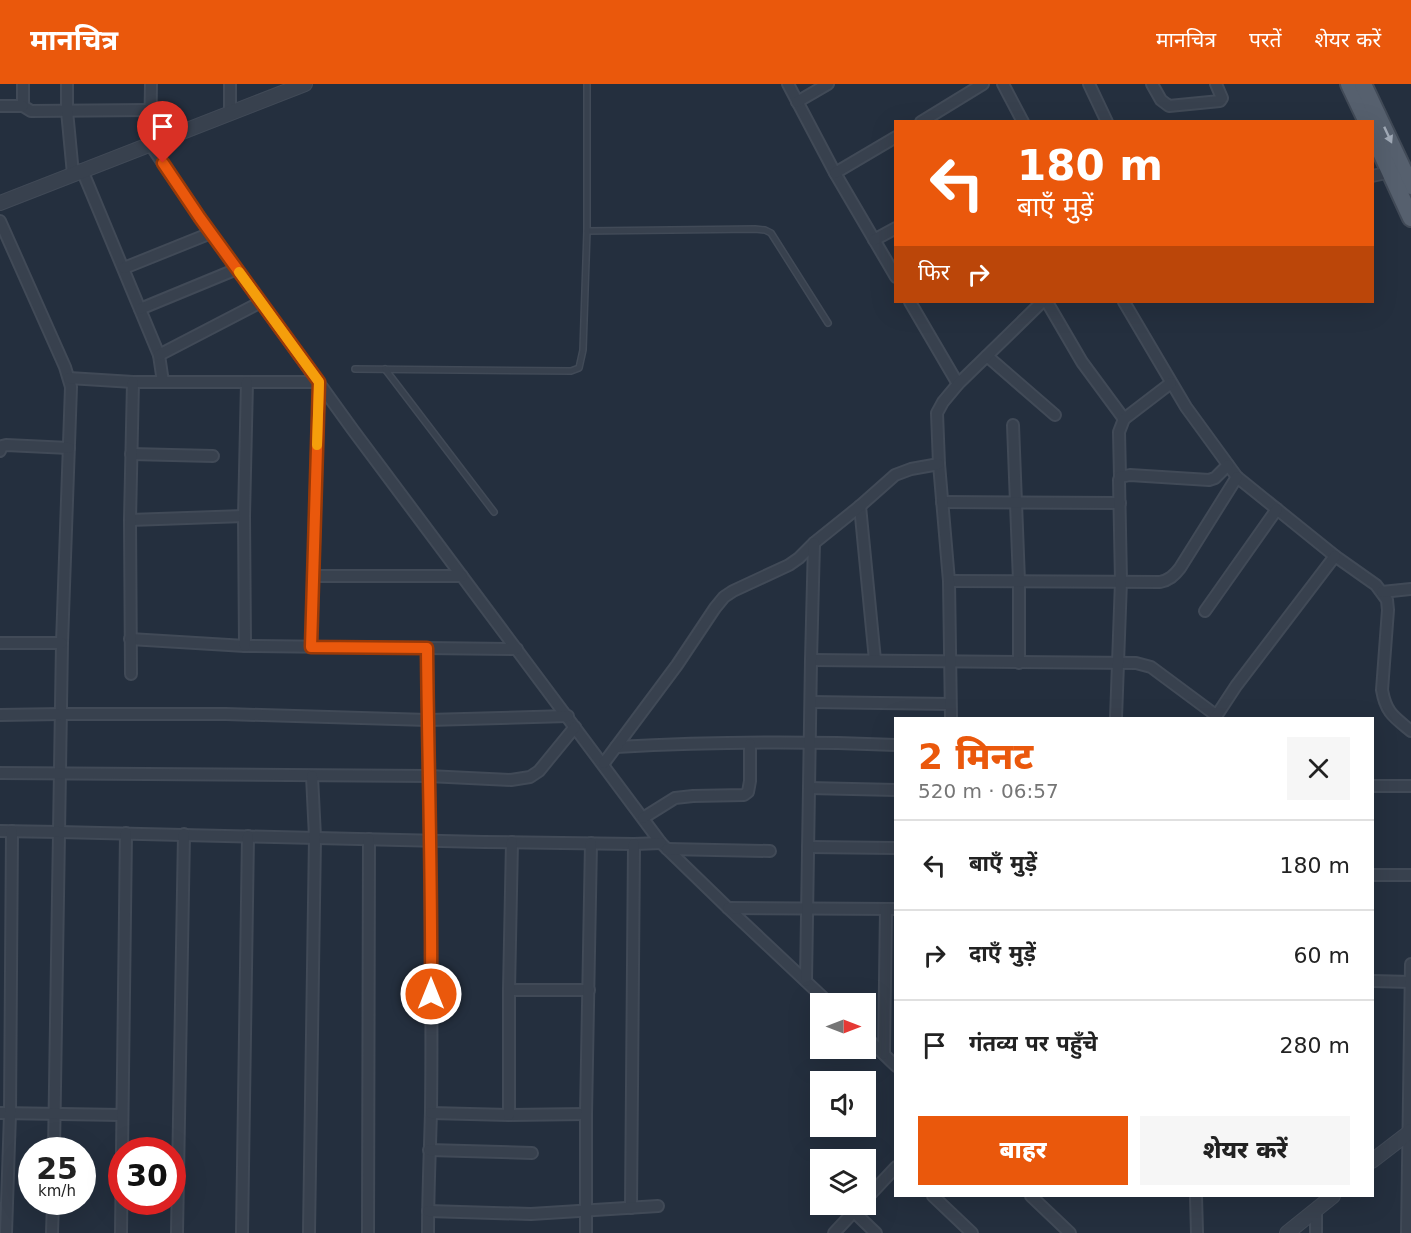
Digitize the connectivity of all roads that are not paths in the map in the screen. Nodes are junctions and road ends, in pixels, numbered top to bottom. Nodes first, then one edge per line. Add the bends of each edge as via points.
1 (23, 84) edge
2 (67, 84) edge
3 (151, 84) edge
4 (230, 84) edge
5 (305, 84) edge
6 (587, 84) edge
7 (788, 84) edge
8 (828, 84) edge
9 (983, 84) edge
10 (1003, 84) edge
11 (1089, 84) edge
12 (1152, 84) edge
13 (1216, 84) edge
14 (1349, 84) edge
15 (1363, 84) edge
16 (283, 88) edge
17 (797, 102) junction
18 (0, 106) edge
19 (23, 106) junction
20 (151, 110) junction
21 (67, 111) junction
22 (230, 113) junction
23 (924, 120) edge
24 (1022, 120) edge
25 (1106, 120) edge
26 (1366, 120) edge
27 (894, 138) edge
28 (1374, 138) edge
29 (150, 144) junction
30 (77, 172) junction
31 (1390, 172) junction
32 (835, 173) junction
33 (1374, 176) edge
34 (1411, 186) edge
35 (0, 203) edge
36 (1411, 218) edge
37 (0, 222) edge
38 (894, 229) edge
39 (587, 231) junction
40 (211, 232) junction
41 (874, 240) junction
42 (124, 268) junction
43 (237, 269) junction
44 (894, 274) edge
45 (261, 302) junction
46 (911, 303) edge
47 (1027, 303) edge
48 (1041, 303) edge
49 (1048, 303) edge
50 (1125, 303) edge
51 (141, 309) junction
52 (1032, 312) junction
53 (828, 323) dead end
54 (159, 355) junction
55 (987, 356) junction
56 (355, 369) dead end
57 (385, 369) junction
58 (69, 378) junction
59 (133, 382) junction
60 (163, 382) junction
61 (247, 382) junction
62 (319, 382) junction
63 (1171, 383) junction
64 (958, 384) junction
65 (1055, 415) dead end
66 (1124, 419) junction
67 (1013, 425) dead end
68 (69, 447) junction
69 (0, 451) edge
70 (131, 454) junction
71 (213, 456) dead end
72 (939, 464) junction
73 (1228, 465) junction
74 (1120, 477) junction
75 (1237, 477) junction
76 (1016, 501) junction
77 (942, 502) junction
78 (1120, 502) junction
79 (860, 506) junction
80 (1277, 509) junction
81 (494, 512) dead end
82 (244, 516) junction
83 (130, 520) junction
84 (814, 543) junction
85 (1335, 556) junction
86 (314, 576) junction
87 (462, 576) junction
88 (949, 581) junction
89 (1019, 581) junction
90 (1121, 581) junction
91 (1411, 589) edge
92 (1382, 592) junction
93 (1205, 611) dead end
94 (130, 639) junction
95 (0, 643) edge
96 (62, 643) junction
97 (245, 646) junction
98 (311, 647) junction
99 (427, 648) junction
100 (517, 649) junction
101 (811, 660) junction
102 (875, 660) junction
103 (950, 661) junction
104 (1019, 663) junction
105 (1119, 664) junction
106 (131, 674) dead end
107 (810, 702) junction
108 (950, 704) junction
109 (61, 714) junction
110 (0, 715) edge
111 (568, 716) junction
112 (951, 717) edge
113 (1116, 717) edge
114 (1216, 717) edge
115 (428, 720) junction
116 (575, 727) junction
117 (1411, 731) edge
118 (810, 742) junction
119 (750, 744) junction
120 (894, 745) edge
121 (616, 747) junction
122 (604, 763) junction
123 (0, 773) edge
124 (60, 774) junction
125 (312, 776) junction
126 (428, 776) junction
127 (1374, 786) edge
128 (1411, 786) edge
129 (809, 788) junction
130 (894, 790) edge
131 (643, 818) junction
132 (0, 831) edge
133 (12, 831) junction
134 (59, 832) junction
135 (126, 833) junction
136 (184, 834) junction
137 (248, 836) junction
138 (315, 837) junction
139 (369, 839) junction
140 (430, 840) junction
141 (512, 842) junction
142 (591, 843) junction
143 (634, 844) junction
144 (664, 846) junction
145 (808, 847) junction
146 (894, 848) edge
147 (770, 851) dead end
148 (1374, 875) edge
149 (1411, 875) edge
150 (728, 908) junction
151 (807, 908) junction
152 (891, 909) edge
153 (12, 923) junction
154 (0, 924) edge
155 (1411, 964) edge
156 (806, 981) junction
157 (1374, 981) edge
158 (1411, 982) edge
159 (509, 990) junction
160 (589, 990) junction
161 (819, 993) edge
162 (876, 1046) edge
163 (884, 1054) junction
164 (894, 1064) edge
165 (431, 1113) junction
166 (5, 1114) edge
167 (54, 1114) junction
168 (586, 1114) junction
169 (122, 1115) junction
170 (509, 1115) junction
171 (1410, 1131) edge
172 (54, 1137) edge
173 (429, 1150) junction
174 (532, 1153) dead end
175 (1374, 1159) edge
176 (894, 1169) edge
177 (876, 1188) edge
178 (934, 1197) edge
179 (1031, 1197) edge
180 (1196, 1197) edge
181 (1332, 1197) edge
182 (658, 1206) dead end
183 (631, 1208) junction
184 (428, 1210) junction
185 (586, 1210) junction
186 (1316, 1210) junction
187 (53, 1215) edge
188 (851, 1215) edge
189 (862, 1215) edge
190 (6, 1233) edge
191 (52, 1233) edge
192 (121, 1233) edge
193 (177, 1233) edge
194 (242, 1233) edge
195 (309, 1233) edge
196 (368, 1233) edge
197 (428, 1233) edge
198 (585, 1233) edge
199 (834, 1233) edge
200 (876, 1233) edge
201 (972, 1233) edge
202 (1070, 1233) edge
203 (1197, 1233) edge
204 (1287, 1233) edge
205 (1316, 1233) edge
206 (1407, 1233) edge

1 - 19 street
2 - 21 street
3 - 20 street
4 - 22 street
5 - 16 street
6 - 39 lane
7 - 17 street
8 - 17 street
9 - 23 street
10 - 24 street
11 - 25 street
12 - 13 street via 1164,104 1174,106 1220,101
14 - 26 main road
15 -> 34 main road
16 - 22 street
17 - 32 street
18 - 19 street
19 - 21 street via 31,111
20 - 21 street
20 - 29 street
21 - 30 street
22 - 29 street
27 - 32 street
28 - 31 main road
29 - 30 street
29 - 40 street
30 - 35 street
30 - 42 street
31 - 33 street
31 - 36 main road
32 - 41 street
37 - 58 street
38 - 41 street
39 - 53 lane via 765,230 771,233
39 - 57 lane via 584,350 579,368
40 - 42 street
40 - 43 street
41 - 44 street
42 - 51 street
43 - 45 street
43 - 51 street
45 - 54 street
45 - 62 street
46 - 64 street
47 - 52 street
48 - 52 street
49 - 66 street via 1082,362
50 - 63 street
51 - 54 street
52 - 55 street
54 - 60 street
55 - 64 street
55 - 65 street
56 - 57 lane
57 - 81 lane
58 - 59 street
58 - 68 street
59 - 60 street
59 - 70 street
60 - 61 street
61 - 62 street
61 - 82 street
62 - 86 street
62 - 87 street
63 - 66 street
63 - 73 street
64 - 72 street via 937,413
66 - 74 street via 1119,432
67 - 76 street
68 - 69 street via 6,445
68 - 96 street
70 - 71 street
70 - 83 street
72 - 77 street
72 - 79 street via 895,475
73 - 74 street via 1209,480
73 - 75 street
74 - 78 street
75 - 80 street
75 - 90 street via 1175,575 1160,582
76 - 77 street
76 - 78 street
76 - 89 street
77 - 88 street
78 - 90 street
79 - 84 street
79 - 102 street
80 - 85 street
80 - 93 street
82 - 83 street
82 - 97 street
83 - 94 street
84 - 101 street
84 - 121 street via 789,565 724,597
85 - 92 street
85 - 114 street
86 - 87 street
86 - 98 street
87 - 100 street
88 - 89 street
88 - 103 street
89 - 90 street
89 - 104 street
90 - 105 street
91 - 92 street
92 - 117 street via 1388,610 1384,701 1387,710
94 - 97 street
94 - 106 street
95 - 96 street
96 - 109 street
97 - 98 street
98 - 99 street
99 - 100 street
99 - 115 street
100 - 111 street
101 - 102 street
101 - 107 street
102 - 103 street
103 - 104 street
103 - 108 street
104 - 105 street
105 - 113 street
105 - 114 street via 1151,667
107 - 108 street
107 - 118 street
108 - 112 street
109 - 110 street
109 - 115 street
109 - 124 street
111 - 115 street
111 - 116 street
115 - 126 street
116 - 122 street
116 - 126 street via 530,777 511,780
118 - 119 street
118 - 120 street
118 - 129 street
119 - 121 street
119 - 131 street via 750,781 744,795 675,798
121 - 122 street
122 - 131 street
123 - 124 street
124 - 125 street
124 - 134 street
125 - 126 street
125 - 138 street
126 - 140 street
127 - 128 street
129 - 130 street
129 - 145 street
131 - 144 street
132 - 133 street
133 - 134 street
133 - 153 street
134 - 135 street
134 - 167 street
135 - 136 street
135 - 169 street
136 - 137 street
136 - 193 street
137 - 138 street
137 - 194 street
138 - 139 street
138 - 195 street
139 - 140 street
139 - 196 street
140 - 141 street
140 - 165 street
141 - 142 street
141 - 159 street
142 - 143 street
142 - 160 street
143 - 144 street
143 - 183 street
144 - 147 street
144 - 150 street
145 - 146 street
145 - 151 street
148 - 149 street
150 - 151 street
150 - 156 street
151 - 152 street
151 - 156 street
152 - 163 street
153 - 154 street
153 - 166 street
155 - 158 street
156 - 161 street
157 - 158 street
158 - 171 street
159 - 160 street
159 - 170 street
160 - 168 street
162 - 163 street
163 - 164 street
165 - 170 street
165 - 173 street
166 - 167 street
166 - 190 street
167 - 169 street
167 - 172 street
168 - 170 street
168 - 185 street
169 - 192 street
171 - 175 street
171 - 206 street
173 - 174 street
173 - 184 street
176 - 177 street
178 - 201 street
179 - 202 street
180 - 203 street
181 - 186 street
182 - 183 street
183 - 185 street
184 - 185 street via 531,1214
184 - 197 street
185 - 198 street
186 - 204 street
186 - 205 street
187 - 191 street
188 - 199 street
189 - 200 street

